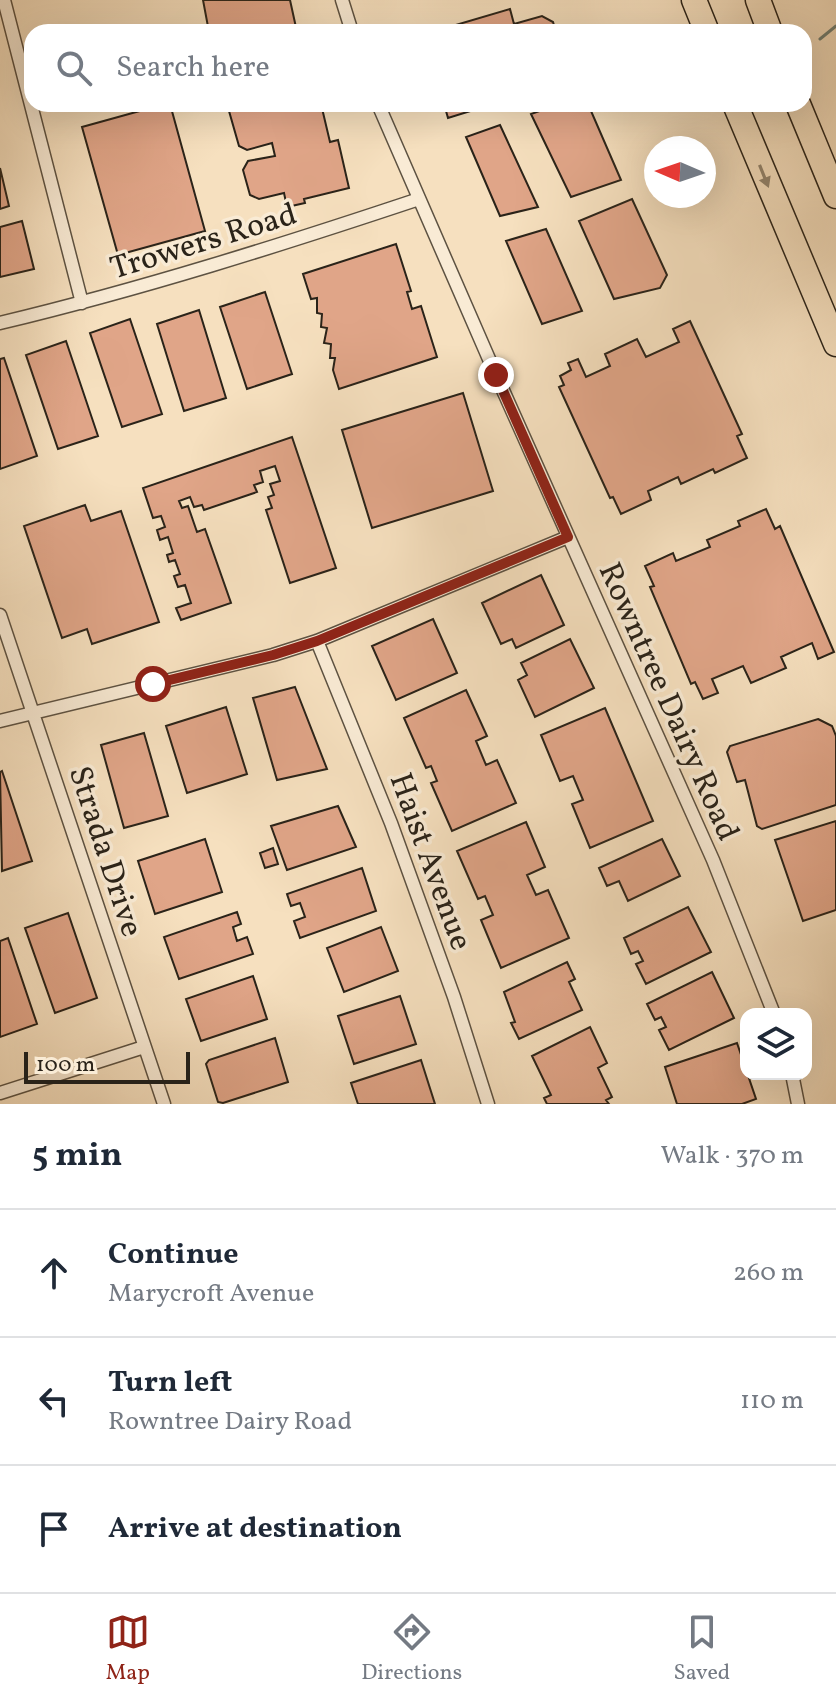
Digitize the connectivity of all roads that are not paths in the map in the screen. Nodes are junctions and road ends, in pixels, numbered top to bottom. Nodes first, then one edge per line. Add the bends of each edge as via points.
1 (4, 0) edge
2 (342, 0) edge
3 (694, 0) edge
4 (758, 0) edge
5 (350, 24) edge
6 (704, 24) edge
7 (767, 24) edge
8 (24, 78) edge
9 (33, 112) edge
10 (381, 112) edge
11 (738, 112) edge
12 (801, 112) edge
13 (836, 196) edge
14 (419, 199) junction
15 (82, 303) junction
16 (0, 323) edge
17 (836, 344) edge
18 (568, 537) junction
19 (0, 615) edge
20 (317, 641) junction
21 (35, 713) junction
22 (0, 721) edge
23 (772, 1008) edge
24 (144, 1047) junction
25 (793, 1080) edge
26 (0, 1093) edge
27 (164, 1104) edge
28 (488, 1104) edge
29 (798, 1104) edge

1 - 8 street
2 - 5 street
3 - 6 highway
4 - 7 highway
9 - 15 street
10 - 14 street, Rowntree Dairy Road
11 -> 17 highway
12 - 13 highway
14 - 15 street, Trowers Road
14 - 18 street, Rowntree Dairy Road
15 - 16 street, Trowers Road
18 - 20 street
18 - 23 street, Rowntree Dairy Road via 713,860
19 - 21 street, Strada Drive
20 - 21 street
20 - 28 street, Haist Avenue via 391,823
21 - 22 street
21 - 24 street, Strada Drive
24 - 26 street
24 - 27 street, Strada Drive
25 - 29 street

